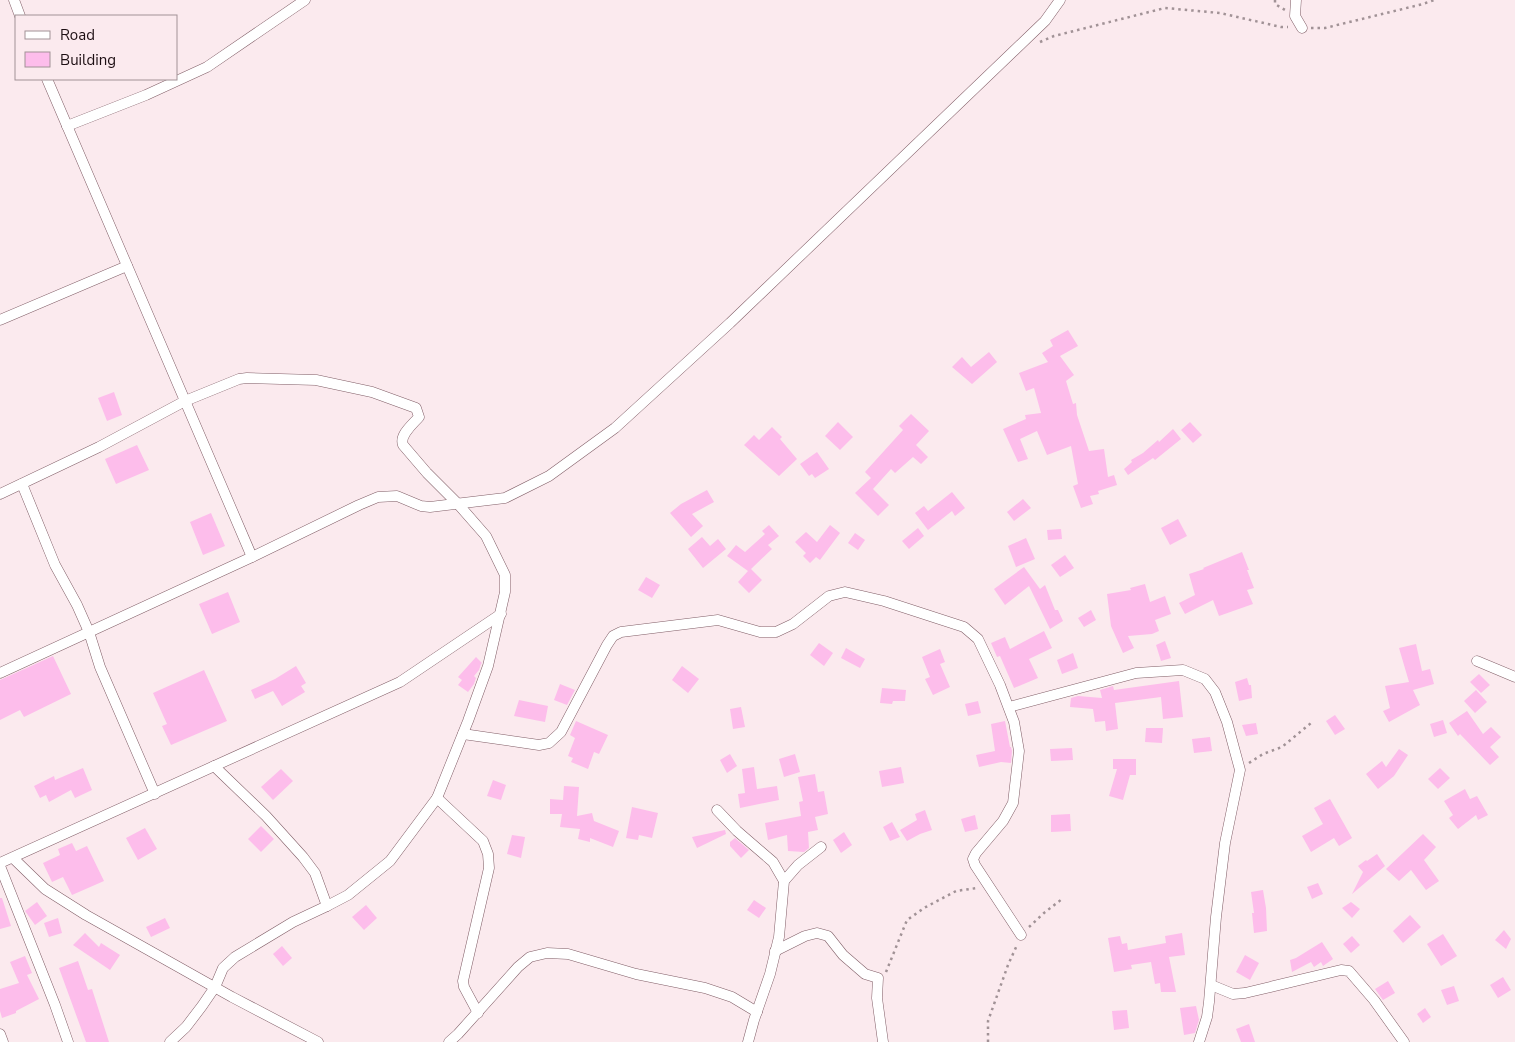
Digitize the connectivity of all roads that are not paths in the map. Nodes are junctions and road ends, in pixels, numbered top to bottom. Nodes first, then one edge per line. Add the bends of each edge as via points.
1 (14, 0) edge
2 (305, 0) edge
3 (1060, 0) edge
4 (1296, 0) edge
5 (20, 15) edge
6 (1302, 28) road end
7 (47, 80) edge
8 (67, 126) junction
9 (127, 266) junction
10 (0, 320) edge
11 (185, 401) junction
12 (22, 484) junction
13 (0, 494) edge
14 (458, 504) junction
15 (252, 557) junction
16 (501, 614) junction
17 (89, 632) junction
18 (1477, 661) dead end
19 (0, 673) edge
20 (1515, 677) edge
21 (1009, 707) junction
22 (463, 734) junction
23 (214, 766) junction
24 (155, 794) junction
25 (437, 798) junction
26 (717, 810) dead end
27 (821, 847) dead end
28 (13, 858) junction
29 (0, 865) edge
30 (784, 881) junction
31 (328, 906) junction
32 (1021, 935) road end
33 (776, 952) junction
34 (1211, 985) junction
35 (215, 987) junction
36 (757, 1012) junction
37 (478, 1013) junction
38 (0, 1034) edge
39 (3, 1042) edge
40 (68, 1042) edge
41 (170, 1042) edge
42 (318, 1042) edge
43 (449, 1042) edge
44 (748, 1042) edge
45 (883, 1042) edge
46 (1199, 1042) edge
47 (1404, 1042) edge

1 - 5 street
2 - 8 street via 207,67
3 - 14 street via 1045,21 959,104 730,323 614,428 549,476 506,498
4 - 6 street via 1295,16
7 - 8 street
8 - 9 street
9 - 10 street
9 - 11 street
11 - 12 street
11 - 14 street via 240,379 254,377 316,380 372,392 416,408 419,417 402,436 403,445
11 - 15 street
12 - 13 street
12 - 17 street via 55,565
14 - 15 street via 430,507 397,496 378,497
14 - 16 street via 486,536 505,575
15 - 17 street
16 - 22 street via 488,666
16 - 23 street via 400,682
17 - 19 street
17 - 24 street via 100,667
18 - 20 street
21 - 22 street via 978,639 964,627 845,592 829,596 793,624 776,632 760,632 718,620 621,632 607,645 561,732 549,743 539,745
21 - 32 street via 1019,751 1012,803 1003,822 973,859
21 - 34 street via 1136,673 1183,670 1205,679 1215,692 1240,770 1223,851
22 - 25 street
23 - 24 street
23 - 31 street via 266,816 302,857 315,873
24 - 28 street
25 - 31 street via 390,861 348,895
25 - 37 street via 483,841 488,854 489,868 463,981
26 - 30 street via 773,862
27 - 30 street
28 - 29 street
28 - 35 street via 45,889
29 - 40 street
30 - 33 street
31 - 35 street via 293,922 235,957 223,968
33 - 36 street
33 - 45 street via 805,936 816,933 828,936 864,974 878,978 877,998
34 - 46 street via 1207,1017
34 - 47 street via 1233,994 1245,993 1341,970 1349,971
35 - 41 street via 186,1027
35 - 42 street
36 - 37 street via 732,997 705,988 636,974 568,954 547,953 530,957 518,967
36 - 44 street
37 - 43 street
38 - 39 street

